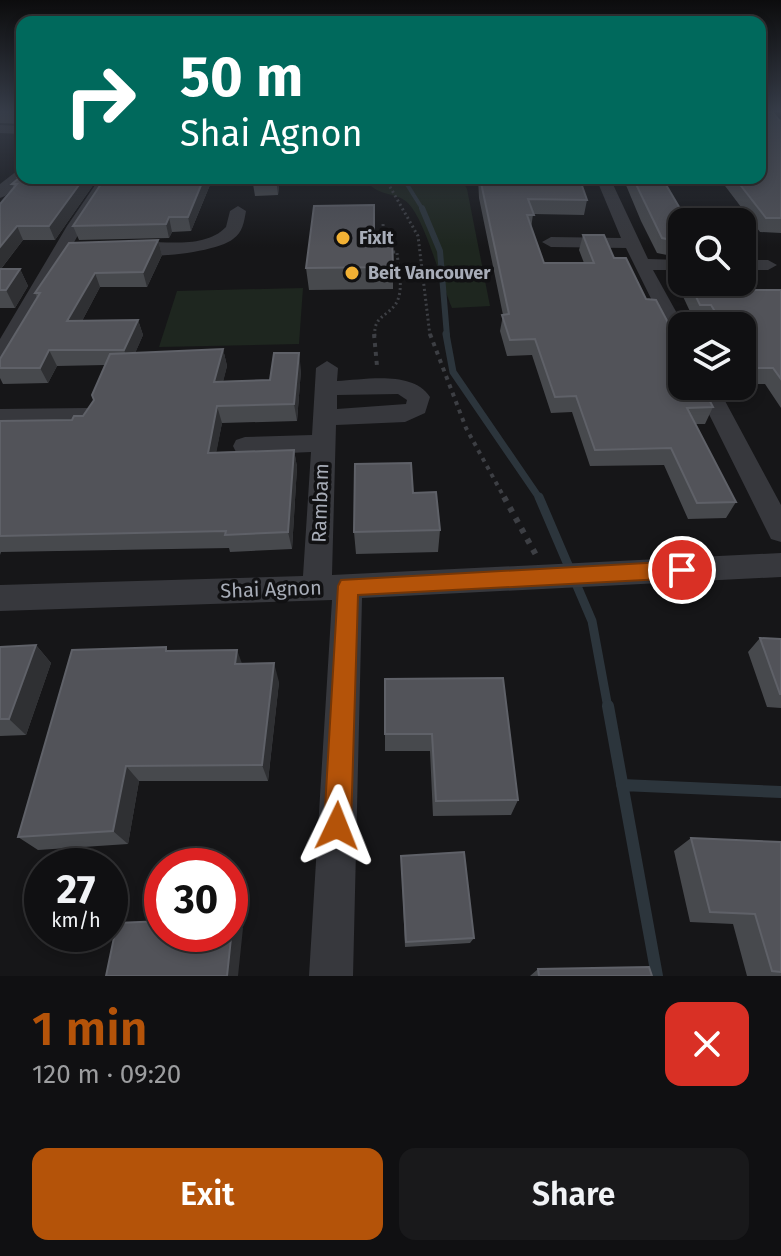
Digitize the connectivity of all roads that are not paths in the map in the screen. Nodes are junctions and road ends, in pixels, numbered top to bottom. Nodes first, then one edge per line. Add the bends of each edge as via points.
1 (16, 177) edge
2 (104, 184) edge
3 (601, 184) edge
4 (0, 193) edge
5 (238, 211) dead end
6 (551, 242) dead end
7 (632, 243) junction
8 (105, 249) edge
9 (641, 264) junction
10 (668, 265) edge
11 (756, 265) edge
12 (768, 265) dead end
13 (668, 315) edge
14 (0, 357) edge
15 (713, 400) edge
16 (87, 416) edge
17 (0, 417) edge
18 (323, 431) junction
19 (245, 446) dead end
20 (781, 531) edge
21 (781, 565) edge
22 (333, 587) junction
23 (0, 598) edge
24 (331, 976) edge

1 - 4 street
2 - 14 street
3 - 7 street
5 - 8 street via 233,230 206,245
6 - 7 street
7 - 9 street
9 - 10 street
9 - 13 street
11 - 12 street
15 - 20 street
16 - 17 street
18 - 18 street, Rambam via 405,414 417,408 419,397 408,389 326,378
18 - 19 street
18 - 22 street, Rambam
21 - 22 street, Shai Agnon
22 - 23 street, Shai Agnon
22 - 24 street, Rambam

